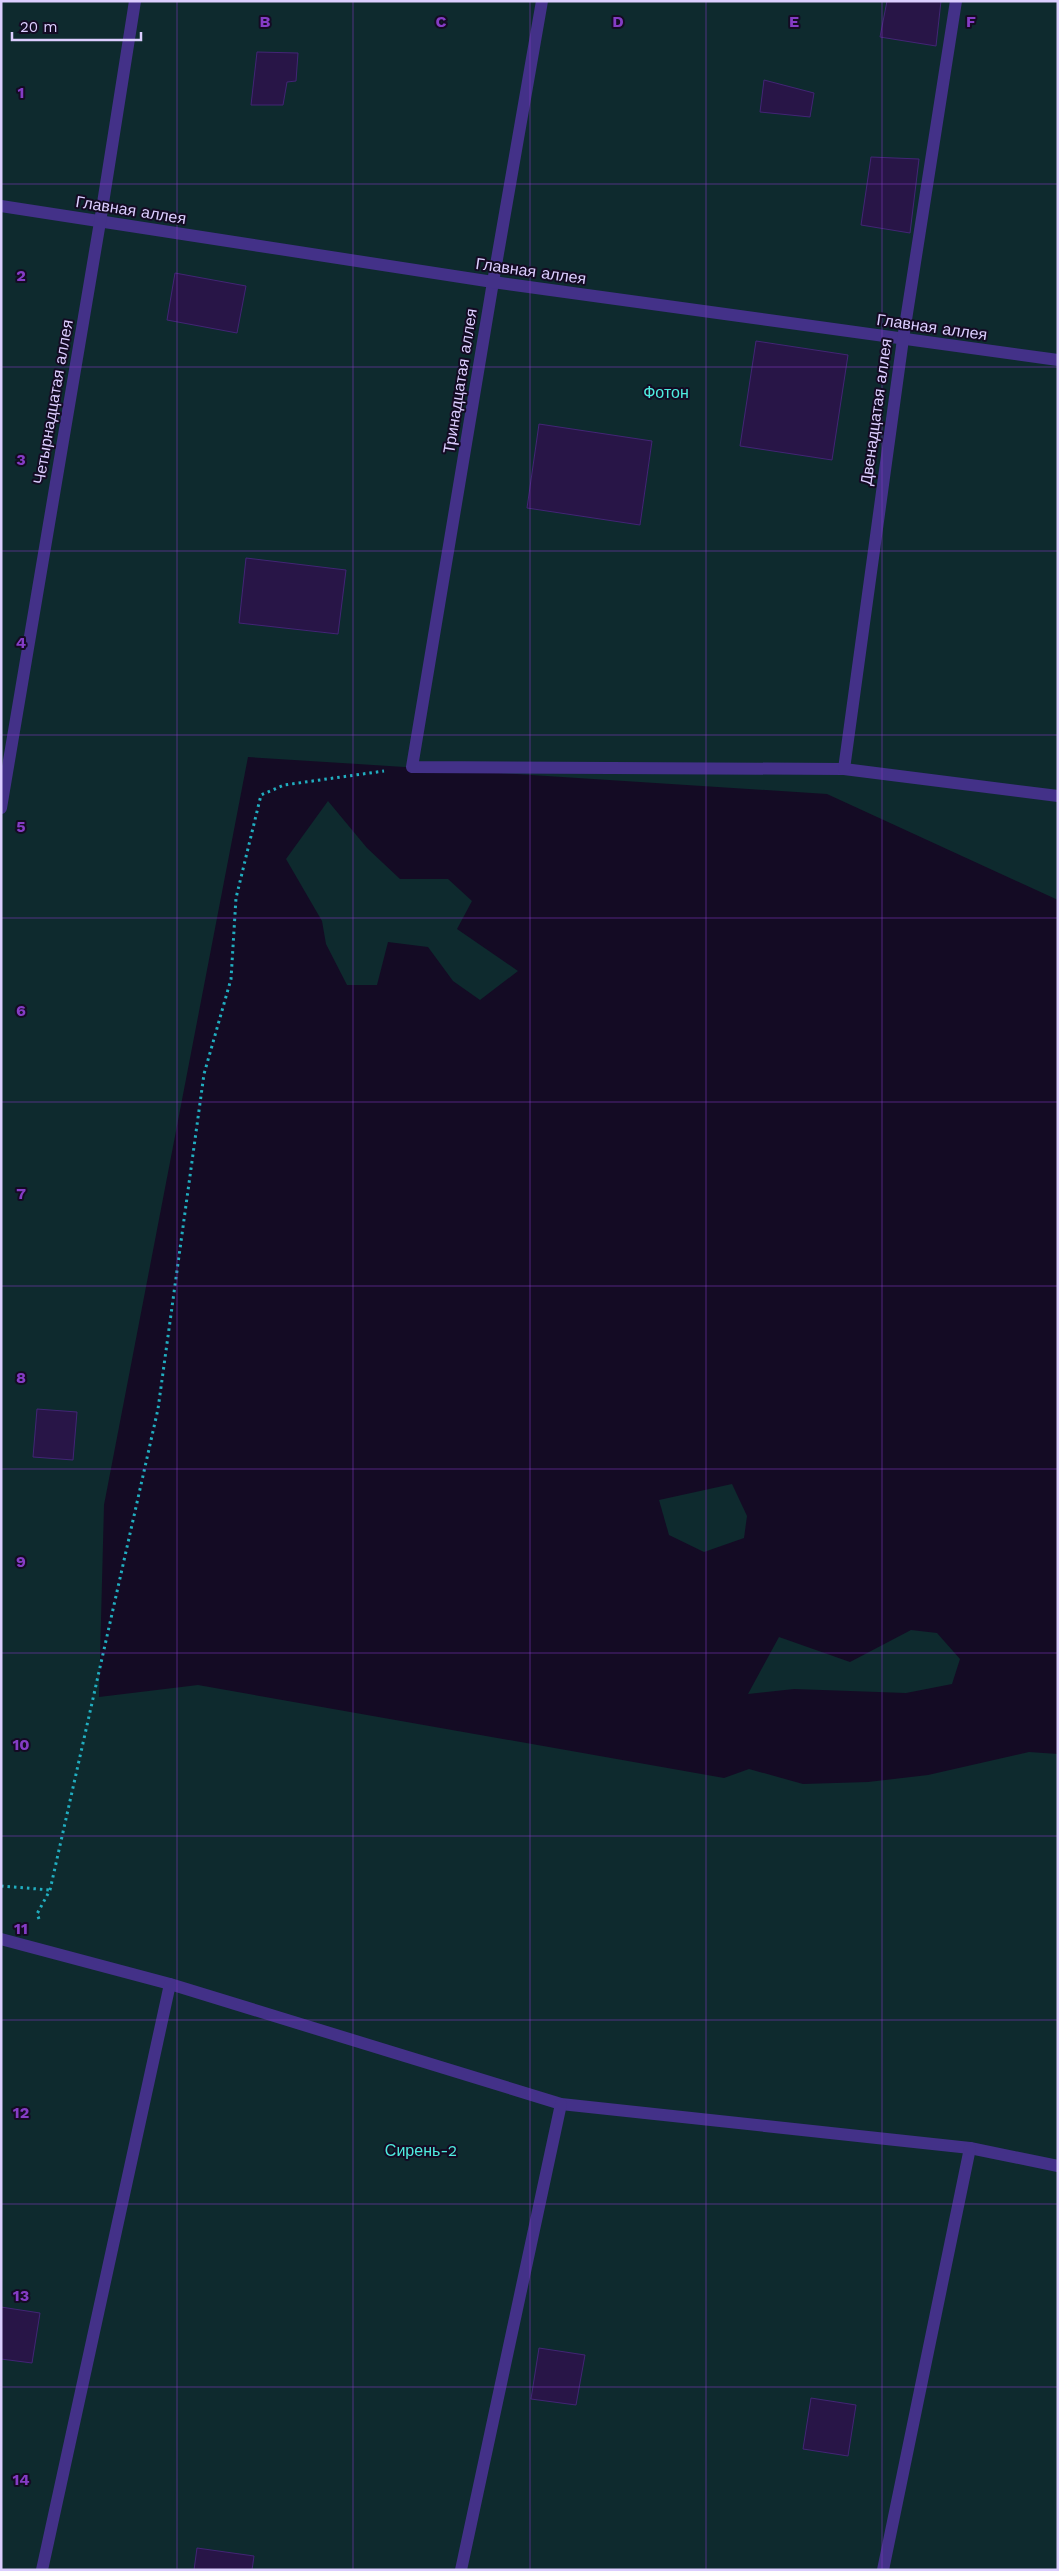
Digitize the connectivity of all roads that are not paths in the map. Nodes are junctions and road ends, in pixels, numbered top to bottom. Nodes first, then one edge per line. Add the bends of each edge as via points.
1 (134, 1) edge
2 (542, 1) edge
3 (956, 1) edge
4 (1, 206) edge
5 (100, 222) junction
6 (492, 282) junction
7 (903, 339) junction
8 (1058, 360) edge
9 (844, 769) junction
10 (1058, 796) edge
11 (1, 808) edge
12 (1, 1939) edge
13 (170, 1984) junction
14 (561, 2104) junction
15 (970, 2148) junction
16 (1058, 2166) edge
17 (42, 2570) edge
18 (461, 2570) edge
19 (883, 2570) edge

1 - 5 street, Четырнадцатая аллея
2 - 6 street, Тринадцатая аллея
3 - 7 street, Двенадцатая аллея
4 - 5 street, Главная аллея
5 - 6 street, Главная аллея
5 - 11 street, Четырнадцатая аллея
6 - 7 street, Главная аллея
6 - 9 street, Тринадцатая аллея via 412,767
7 - 8 street, Главная аллея
7 - 9 street, Двенадцатая аллея
9 - 10 street
12 - 13 street
13 - 14 street
13 - 17 street
14 - 15 street
14 - 18 street
15 - 16 street
15 - 19 street

